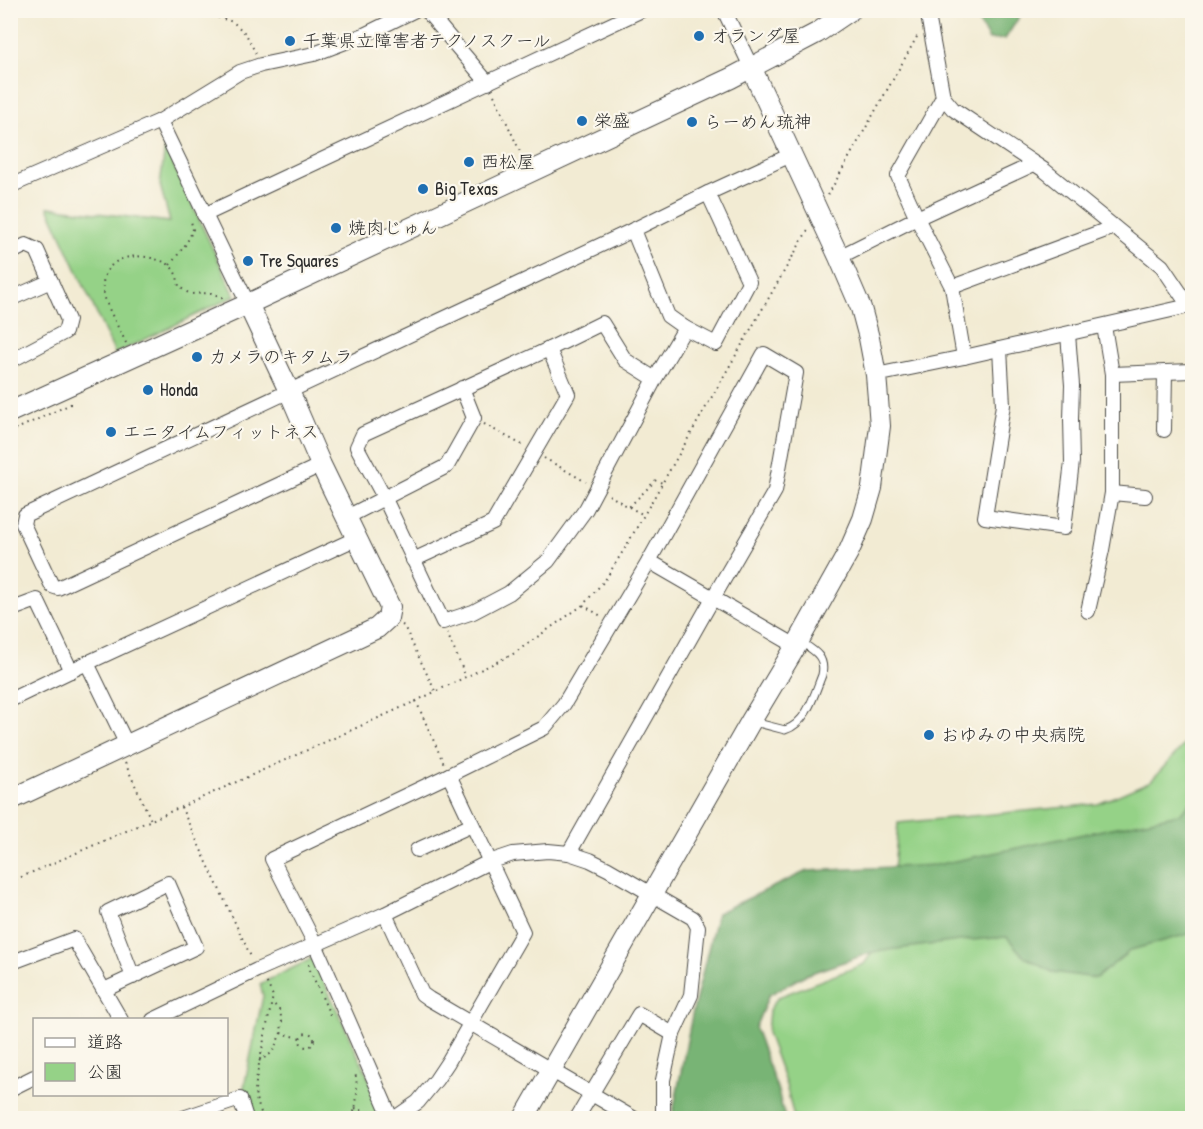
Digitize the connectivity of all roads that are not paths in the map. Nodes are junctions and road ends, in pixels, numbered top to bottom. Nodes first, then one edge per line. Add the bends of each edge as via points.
1 (415, 10) edge
2 (426, 10) edge
3 (724, 10) edge
4 (851, 10) edge
5 (636, 12) edge
6 (928, 14) edge
7 (751, 68) junction
8 (488, 83) junction
9 (943, 97) junction
10 (160, 121) junction
11 (791, 154) junction
12 (1034, 164) junction
13 (10, 186) edge
14 (708, 193) junction
15 (201, 209) junction
16 (917, 218) junction
17 (1114, 226) junction
18 (633, 230) junction
19 (10, 253) edge
20 (839, 257) junction
21 (51, 281) junction
22 (952, 287) junction
23 (10, 299) edge
24 (241, 307) junction
25 (1104, 326) junction
26 (685, 328) junction
27 (1068, 334) junction
28 (549, 349) junction
29 (1000, 350) junction
30 (964, 357) junction
31 (10, 361) edge
32 (1192, 371) edge
33 (1165, 372) junction
34 (1112, 374) junction
35 (876, 375) junction
36 (655, 379) junction
37 (462, 388) junction
38 (289, 391) junction
39 (10, 412) edge
40 (1164, 430) dead end
41 (321, 465) junction
42 (1112, 493) junction
43 (1145, 496) dead end
44 (385, 499) junction
45 (347, 517) junction
46 (357, 538) junction
47 (413, 560) junction
48 (649, 561) junction
49 (713, 597) junction
50 (10, 610) edge
51 (1088, 611) dead end
52 (798, 643) junction
53 (87, 663) junction
54 (71, 671) junction
55 (10, 700) edge
56 (751, 721) junction
57 (127, 745) junction
58 (448, 775) junction
59 (10, 800) edge
60 (472, 825) junction
61 (417, 850) dead end
62 (569, 853) junction
63 (489, 862) junction
64 (653, 894) junction
65 (385, 914) junction
66 (315, 944) junction
67 (10, 963) edge
68 (133, 977) junction
69 (104, 990) junction
70 (119, 1018) edge
71 (157, 1018) edge
72 (470, 1024) junction
73 (673, 1034) junction
74 (552, 1071) junction
75 (33, 1078) edge
76 (10, 1089) edge
77 (591, 1094) junction
78 (183, 1119) edge
79 (246, 1119) edge
80 (393, 1119) edge
81 (524, 1119) edge
82 (577, 1119) edge
83 (633, 1119) edge
84 (663, 1119) edge

1 - 10 street via 314,54 240,72
2 - 8 street
3 - 7 street
4 - 7 street
5 - 8 street
6 - 9 street
7 - 11 street
7 - 24 street
8 - 15 street
9 - 12 street via 953,110
9 - 16 street via 898,176
10 - 13 street
10 - 15 street
11 - 14 street
11 - 20 street
12 - 16 street
12 - 17 street
14 - 18 street
14 - 26 street via 749,282 716,344
15 - 24 street
16 - 20 street
16 - 22 street
17 - 22 street
17 - 25 street via 1162,266 1189,306
18 - 26 street via 668,316
18 - 38 street
19 - 21 street via 26,245 38,250
20 - 35 street via 861,308
21 - 23 street
21 - 31 street via 68,320 65,332
22 - 30 street
24 - 38 street
24 - 39 street
25 - 27 street
25 - 34 street
26 - 36 street
27 - 29 street
27 - 29 street via 1072,462 1064,528 985,517 1003,405
28 - 36 street via 602,323 625,360
28 - 37 street
28 - 47 street via 568,394 494,523
29 - 30 street
30 - 35 street
32 - 33 street
33 - 34 street
33 - 40 street
34 - 42 street
35 - 52 street via 880,426 872,488 863,519
36 - 47 street via 586,509 548,561 509,593 443,622
37 - 44 street via 474,418 447,466
37 - 44 street via 363,434 357,447
38 - 41 street
38 - 41 street via 25,515 23,524 52,586 58,588
41 - 45 street
42 - 43 street
42 - 51 street
44 - 45 street
44 - 47 street
45 - 46 street
46 - 53 street
46 - 57 street via 390,607 388,618 377,628
48 - 49 street
48 - 49 street via 764,354 796,373 775,491
48 - 58 street via 564,704 544,728
49 - 52 street
49 - 62 street
50 - 54 street via 37,600
52 - 56 street
52 - 56 lane via 817,652 824,669 803,718 785,730
53 - 54 street
53 - 57 street
54 - 55 street
56 - 64 street
57 - 59 street
58 - 60 street
58 - 66 street via 272,859
60 - 61 street
60 - 63 street
62 - 63 street via 531,851
62 - 64 street via 608,868
63 - 65 street
63 - 72 street via 523,932
64 - 73 street via 693,918 698,927 691,995
64 - 74 street
65 - 66 street
65 - 72 street via 422,994
66 - 71 street
66 - 80 street
67 - 69 street via 74,939
68 - 68 street via 196,947 168,883 108,912
68 - 69 street
69 - 70 street
72 - 74 street
72 - 80 street via 436,1080 418,1102
73 - 77 street via 639,1014
73 - 84 street via 663,1080
74 - 77 street
74 - 81 street
75 - 76 street
77 - 82 street
77 - 83 street
78 - 79 street via 240,1099

